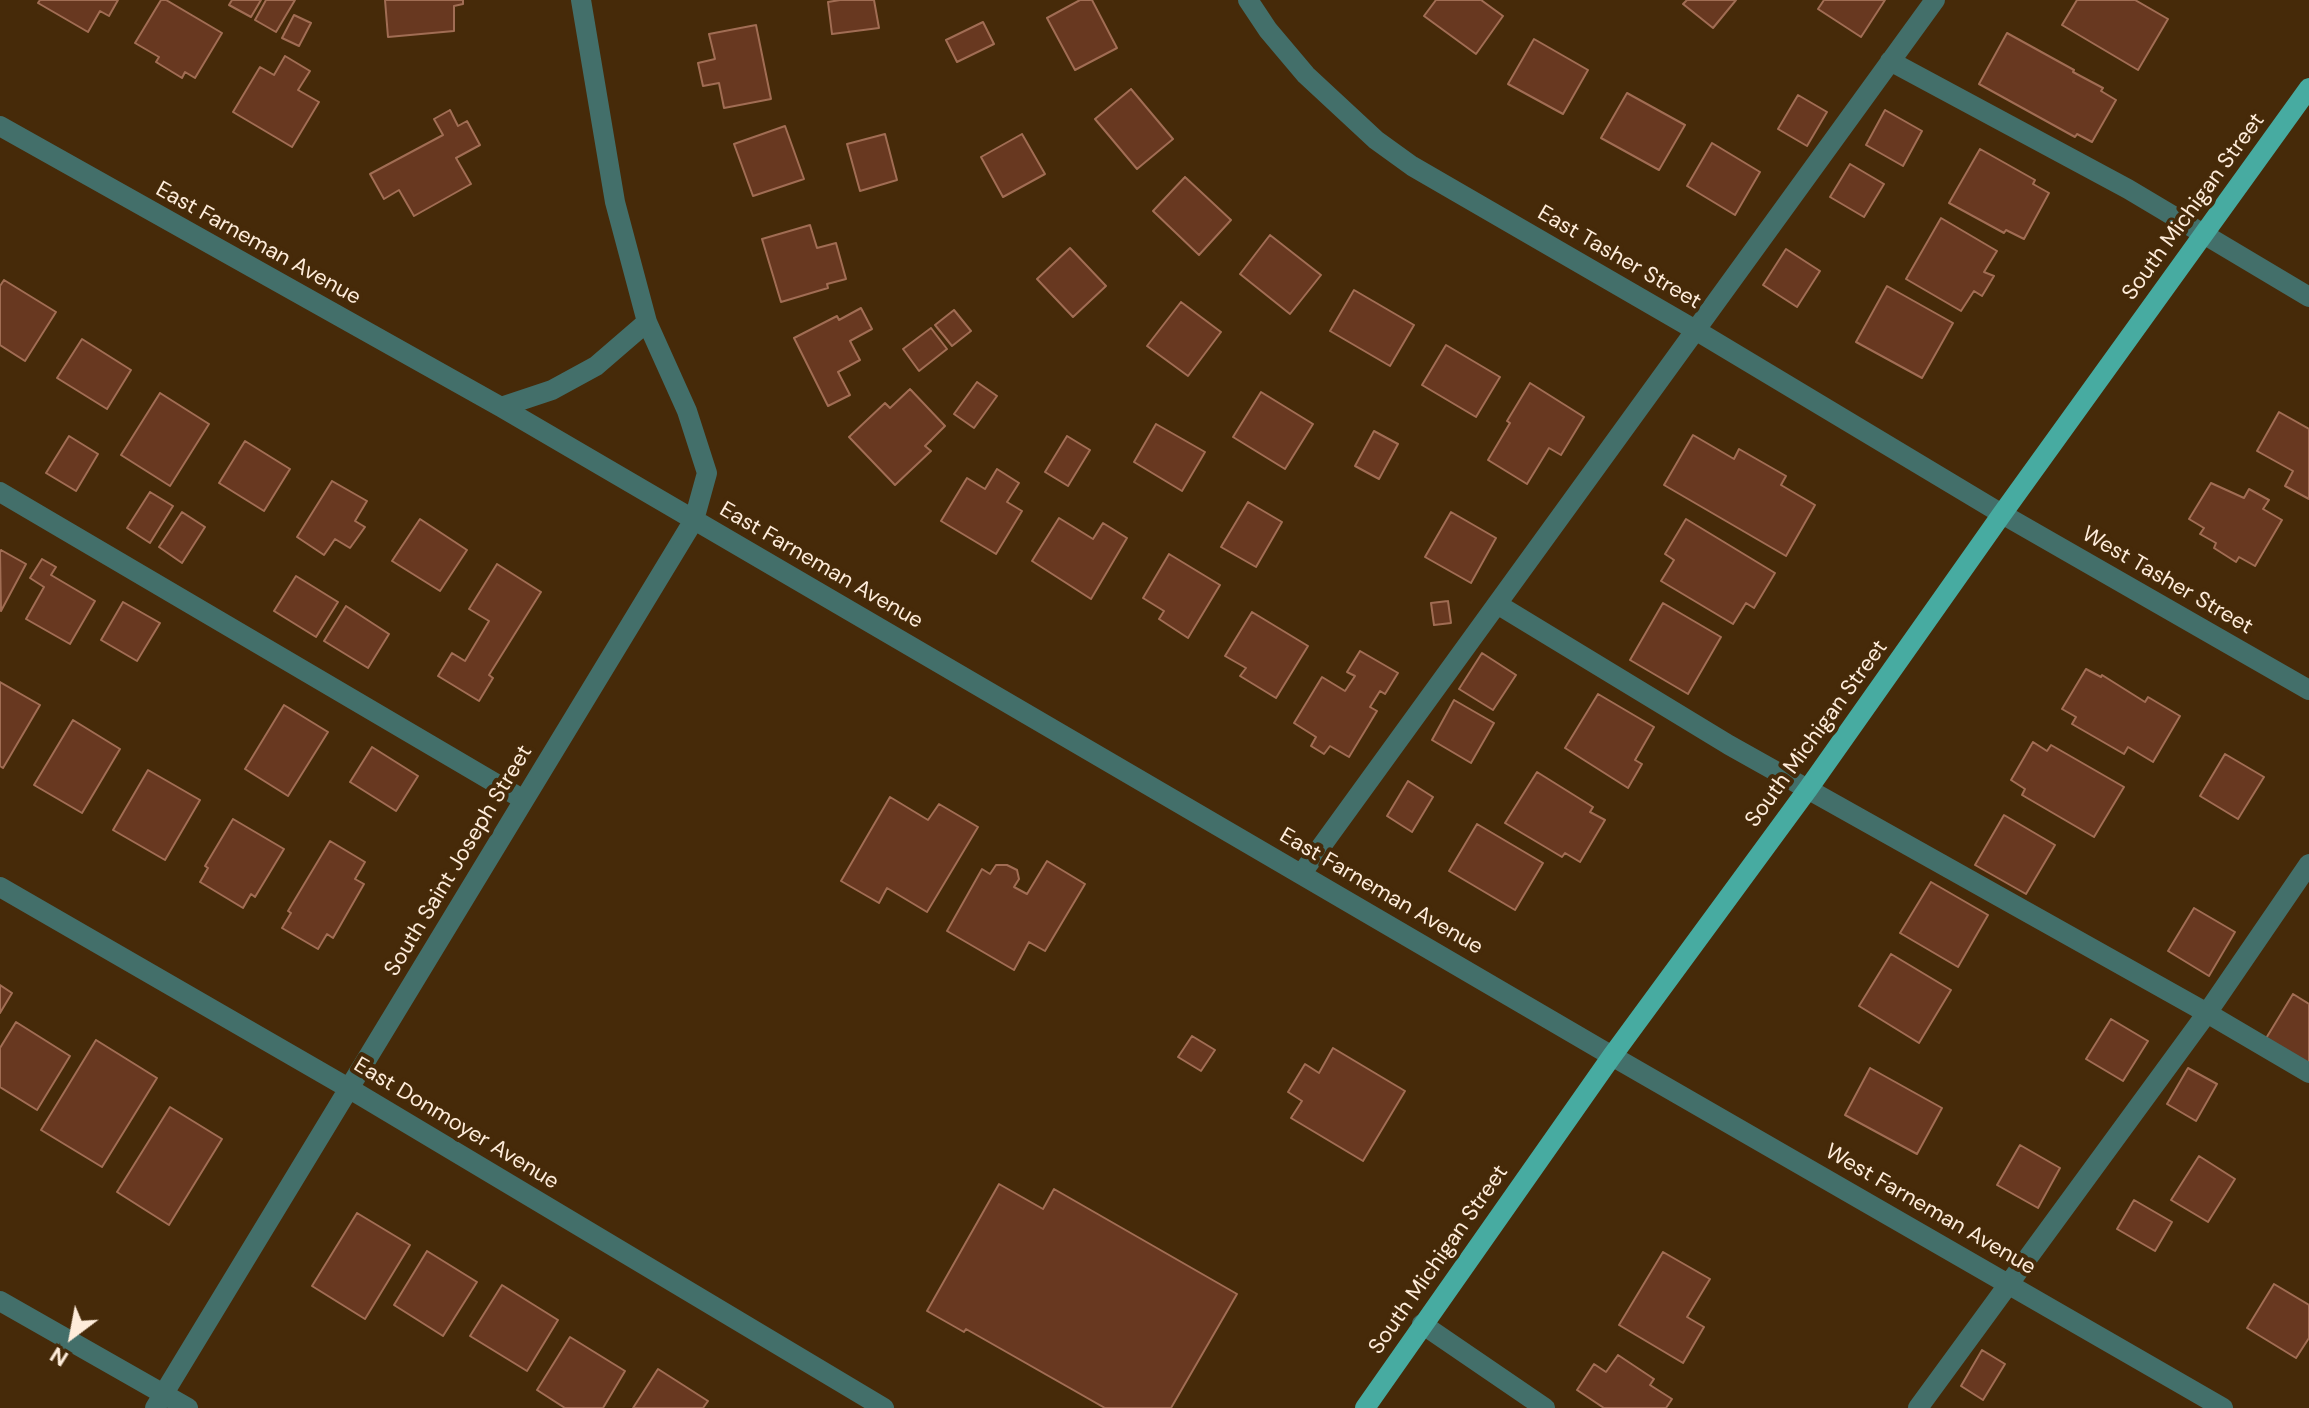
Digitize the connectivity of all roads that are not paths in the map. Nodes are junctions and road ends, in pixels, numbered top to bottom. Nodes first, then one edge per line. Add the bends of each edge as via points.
1 (581, 0) edge
2 (1248, 0) edge
3 (1935, 0) edge
4 (1890, 61) junction
5 (2309, 88) edge
6 (0, 126) edge
7 (2203, 234) junction
8 (2309, 297) edge
9 (647, 322) junction
10 (1697, 331) junction
11 (501, 407) junction
12 (0, 492) edge
13 (2002, 514) junction
14 (694, 520) junction
15 (1497, 604) junction
16 (2309, 690) edge
17 (1808, 789) junction
18 (524, 800) junction
19 (2309, 864) edge
20 (1302, 873) junction
21 (0, 887) edge
22 (2207, 1013) junction
23 (1612, 1056) junction
24 (2309, 1073) edge
25 (350, 1089) junction
26 (2009, 1283) junction
27 (0, 1301) edge
28 (1422, 1324) junction
29 (160, 1401) edge
30 (188, 1408) edge
31 (884, 1408) edge
32 (1365, 1408) edge
33 (1545, 1408) edge
34 (1918, 1408) edge
35 (2223, 1408) edge

1 - 9 street, South Saint Joseph Street via 615,202
2 - 10 street, East Tasher Street via 1306,75 1376,140
3 - 4 street
4 - 7 street
4 - 10 street
5 - 7 main road, South Michigan Street
6 - 11 street, East Farneman Avenue
7 - 8 street
7 - 13 main road, South Michigan Street
9 - 11 street via 596,366 552,390
9 - 14 street, South Saint Joseph Street via 687,411 707,473
10 - 13 street, East Tasher Street
10 - 15 street
11 - 14 street, East Farneman Avenue
12 - 18 street
13 - 16 street, West Tasher Street
13 - 17 main road, South Michigan Street
14 - 18 street, South Saint Joseph Street
14 - 20 street, East Farneman Avenue
15 - 17 street
15 - 20 street
17 - 22 street
17 - 23 main road, South Michigan Street
18 - 25 street, South Saint Joseph Street
19 - 22 street
20 - 23 street, East Farneman Avenue
21 - 25 street, East Donmoyer Avenue
22 - 24 street
22 - 26 street
23 - 26 street, West Farneman Avenue
23 - 28 main road, South Michigan Street
25 - 29 street, South Saint Joseph Street
25 - 31 street, East Donmoyer Avenue
26 - 34 street
26 - 35 street, West Farneman Avenue
27 - 29 street
28 - 32 main road, South Michigan Street
28 - 33 street
29 - 30 street

